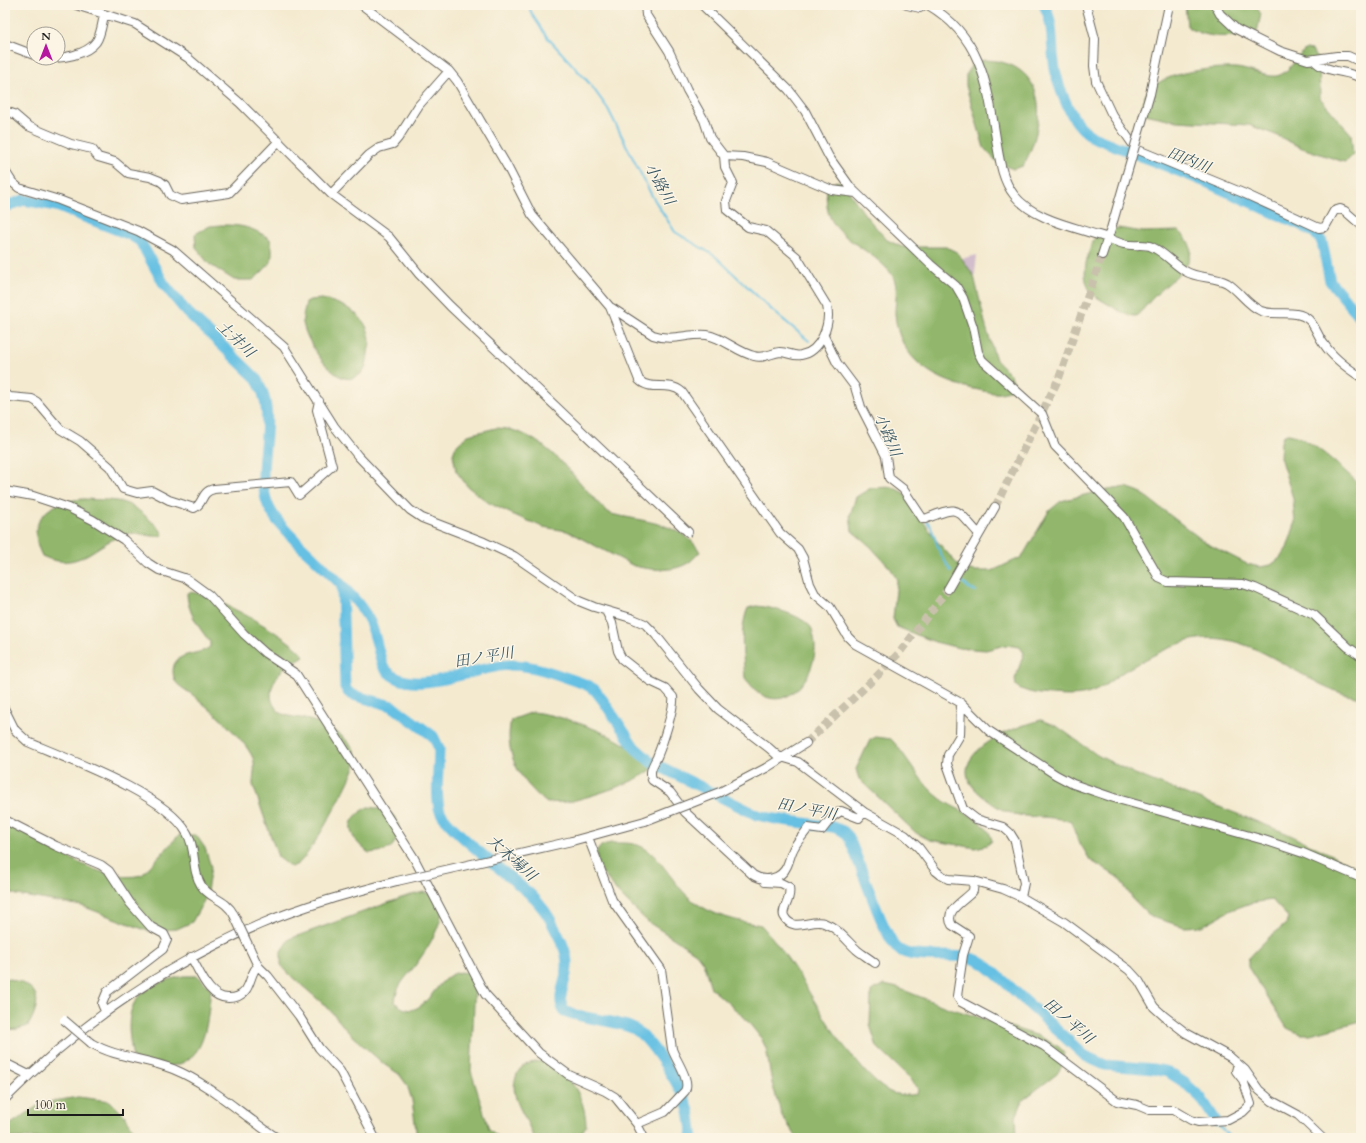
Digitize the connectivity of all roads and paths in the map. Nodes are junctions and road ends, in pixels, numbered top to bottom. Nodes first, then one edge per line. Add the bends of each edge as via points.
1 (76, 5) edge
2 (362, 5) edge
3 (645, 5) edge
4 (702, 5) edge
5 (907, 5) edge
6 (923, 5) edge
7 (928, 5) edge
8 (1086, 5) edge
9 (1169, 5) edge
10 (1215, 5) edge
11 (104, 15) junction
12 (5, 44) edge
13 (26, 52) edge
14 (66, 58) edge
15 (1314, 60) junction
16 (1361, 62) edge
17 (448, 71) junction
18 (1361, 78) edge
19 (5, 111) edge
20 (279, 141) junction
21 (724, 156) junction
22 (5, 171) edge
23 (857, 193) junction
24 (331, 194) junction
25 (1361, 225) edge
26 (1109, 235) junction
27 (1102, 255) tunnel mouth
28 (610, 307) junction
29 (824, 336) junction
30 (1361, 377) edge
31 (5, 394) edge
32 (318, 401) junction
33 (5, 490) edge
34 (994, 507) tunnel mouth
35 (688, 532) dead end
36 (979, 534) junction
37 (948, 589) tunnel mouth
38 (606, 611) junction
39 (1361, 656) edge
40 (961, 703) junction
41 (5, 710) edge
42 (806, 743) tunnel mouth
43 (785, 758) junction
44 (864, 812) junction
45 (5, 820) edge
46 (588, 837) junction
47 (1361, 878) edge
48 (760, 879) junction
49 (974, 881) junction
50 (1021, 897) junction
51 (191, 957) junction
52 (875, 963) dead end
53 (258, 966) junction
54 (105, 1011) junction
55 (64, 1020) dead end
56 (5, 1063) edge
57 (1238, 1064) junction
58 (29, 1075) junction
59 (5, 1099) edge
60 (637, 1124) junction
61 (277, 1138) edge
62 (375, 1138) edge
63 (644, 1138) edge
64 (1322, 1138) edge

1 - 11 street
2 - 17 street
3 - 21 street via 646,15 669,50 704,120 710,138
4 - 23 street via 789,90 805,111 841,176
5 - 6 street via 916,9
7 - 26 street via 945,16 959,30 976,56 985,77 1001,167 1014,196 1036,213
8 - 25 street via 1095,39 1096,81 1111,113 1136,149 1243,193 1319,228 1325,227 1334,211 1340,209
9 - 26 street, bridge via 1150,94
10 - 15 street via 1220,14 1236,29 1280,51 1301,59
11 - 14 street via 99,35 92,46
11 - 20 street via 144,29 188,58
12 - 13 street
15 - 16 street via 1348,56
15 - 18 street via 1323,67
17 - 24 street via 418,105 393,144 379,148 369,155
17 - 28 street via 457,81 507,166 532,215
19 - 20 street via 14,114 28,126 71,144 92,149 98,157 115,162 128,173 160,181 170,195 181,200 229,193
20 - 24 street
21 - 23 street via 767,162 832,190
21 - 29 street via 725,167 733,183 726,201 727,210 748,227 766,231 802,262 827,306
22 - 32 street via 19,188 59,200 138,231 173,250 284,347
23 - 39 street via 956,286 971,320 982,360 1042,414 1055,446 1124,517 1162,581 1243,584 1255,588 1314,615
24 - 35 street via 389,237 419,274 450,306
26 - 27 street
26 - 30 street via 1124,244 1150,246 1184,271 1217,280 1234,288 1259,310 1301,315 1309,320 1330,351
28 - 29 street via 653,336 708,336 756,357 782,352 794,356 802,355 812,350
28 - 40 street via 639,380 650,386 670,385 682,392 780,533 798,549 804,558 815,594 830,607 848,637 862,648
29 - 36 street via 837,363 854,387 861,407 886,456 889,478 903,489 923,518 953,510
31 - 32 street via 37,402 60,429 80,441 110,467 120,486 130,492 152,491 168,500 194,508 209,490 291,482 299,495 332,466 317,410
32 - 38 street via 358,456 410,510 422,518 514,556 580,601
33 - 60 street via 69,508 124,540 159,570 188,579 209,595 265,653 296,674 414,858 485,994 539,1053 569,1075 615,1097
34 - 36 street
36 - 37 street
38 - 43 street via 645,624 718,709 774,754
38 - 48 street via 622,659 673,696 673,708 650,772 652,780 670,792 685,812
40 - 47 street via 989,731 1073,784 1264,840 1303,853
40 - 50 street via 960,735 948,755 947,764 963,809 976,819 1003,827 1015,841 1024,883
41 - 53 street, bridge via 15,730 28,742 128,786 148,797 175,818 191,841 195,855 195,870 202,888 230,907
42 - 43 street
43 - 44 street via 798,762
43 - 46 street, bridge via 720,792 645,821
44 - 48 street via 859,818 841,811 824,827 808,828 795,845 784,871 773,878
44 - 49 street via 912,841 941,875 948,879
45 - 54 street via 101,865 151,927 166,937 163,949 107,992 102,1004
46 - 51 street, bridge via 397,881 298,910 262,923
46 - 60 street via 612,900 661,970 672,1049 687,1080 687,1087 682,1094 659,1115
48 - 52 street via 763,882 781,883 789,887 790,898 783,911 791,923 825,923
49 - 50 street
49 - 57 street via 973,890 956,906 950,918 952,925 969,936 957,996 961,1002 1044,1046 1117,1100 1149,1110 1174,1110 1194,1122 1228,1120 1250,1106 1243,1080 1236,1071
50 - 57 street via 1064,922 1129,970 1139,981 1154,1007 1164,1016 1186,1033
51 - 53 street via 212,991 224,998 239,996 245,991
51 - 54 street
53 - 62 street via 299,1016 319,1048 340,1071
54 - 58 street
55 - 61 street, bridge via 105,1052 153,1062 196,1079
56 - 58 street
57 - 64 street via 1259,1090 1272,1101 1298,1115
58 - 59 street
60 - 63 street

